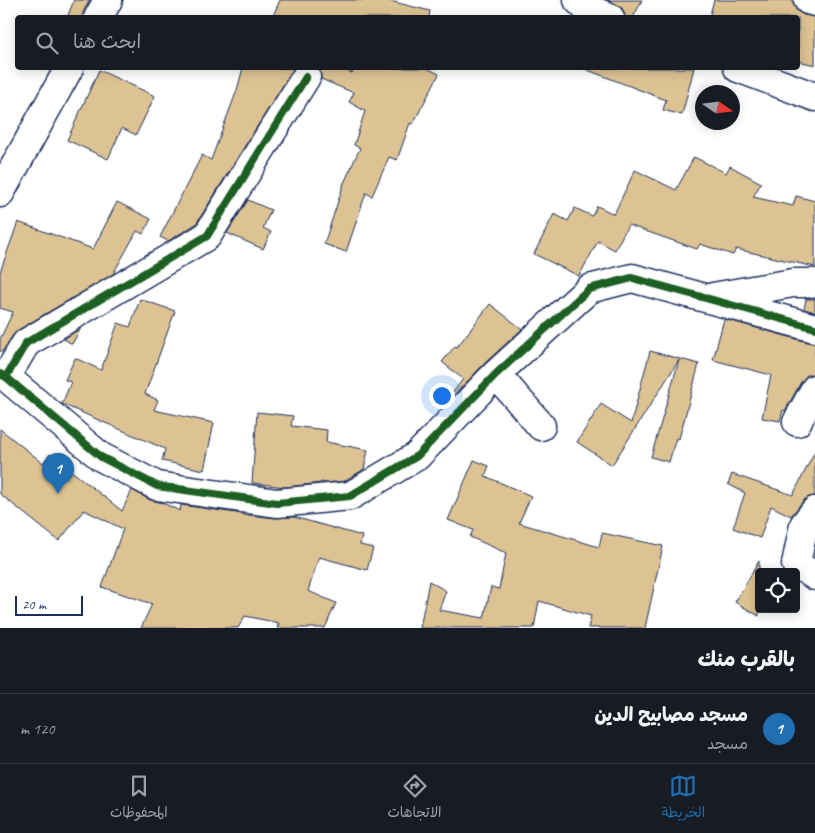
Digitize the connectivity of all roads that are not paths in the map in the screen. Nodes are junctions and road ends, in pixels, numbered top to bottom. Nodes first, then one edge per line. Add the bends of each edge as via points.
1 (108, 0) edge
2 (578, 0) edge
3 (808, 0) edge
4 (815, 2) edge
5 (100, 15) edge
6 (603, 15) edge
7 (68, 70) edge
8 (743, 70) edge
9 (306, 78) dead end
10 (815, 97) edge
11 (0, 192) edge
12 (815, 283) edge
13 (707, 298) junction
14 (815, 328) edge
15 (496, 374) junction
16 (3, 376) edge
17 (815, 389) edge
18 (797, 422) dead end
19 (542, 426) dead end
20 (815, 511) edge
21 (815, 576) edge

1 - 5 street
2 - 6 street
3 - 4 street
7 - 11 street
8 - 10 street
9 - 16 street via 207,236 26,343
12 - 13 street via 792,283
13 - 14 street
13 - 15 street via 632,278 590,289
15 - 16 street via 417,456 350,496 277,503 157,486 101,457
15 - 19 street
17 - 18 street
20 - 21 street via 804,525 796,564

